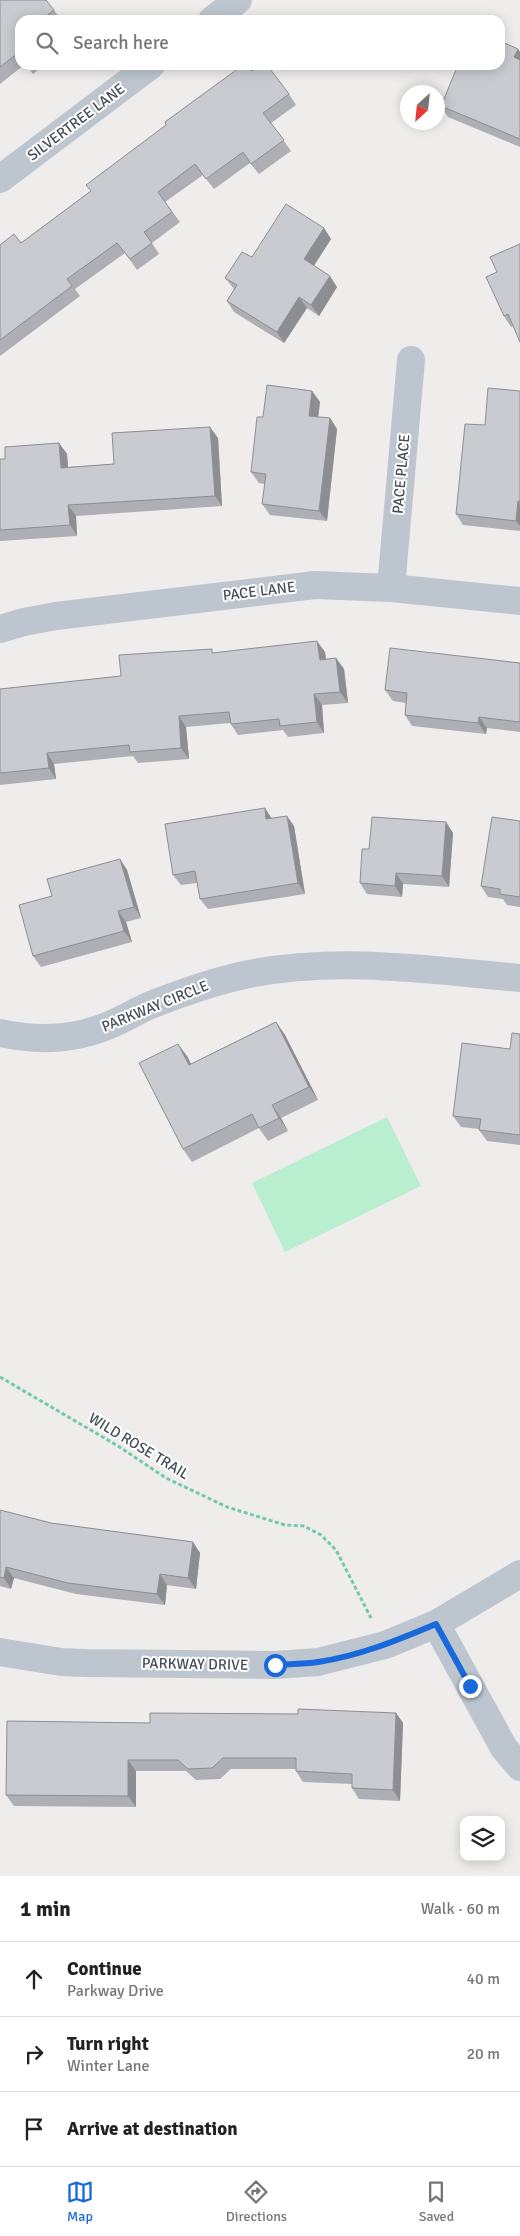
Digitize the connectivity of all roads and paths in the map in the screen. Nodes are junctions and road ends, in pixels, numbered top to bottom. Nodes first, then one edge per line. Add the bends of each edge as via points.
1 (238, 0) edge
2 (218, 15) edge
3 (145, 70) edge
4 (0, 178) edge
5 (411, 360) dead end
6 (391, 588) junction
7 (520, 601) edge
8 (0, 629) edge
9 (520, 978) edge
10 (0, 1034) edge
11 (0, 1377) edge
12 (520, 1574) edge
13 (436, 1624) junction
14 (385, 1646) junction
15 (0, 1652) edge
16 (520, 1767) edge

1 - 2 street
3 - 4 street, SILVERTREE LANE
5 - 6 street, PACE PLACE
6 - 7 street, PACE LANE
6 - 8 street, PACE LANE via 293,587 56,616
9 - 10 street, PARKWAY CIRCLE via 372,966 291,968 212,983 83,1034 45,1040
11 - 14 path, WILD ROSE TRAIL via 166,1478 227,1507 284,1525 304,1526 321,1535 336,1550
12 - 13 street, PARKWAY DRIVE
13 - 14 street, PARKWAY DRIVE
13 - 16 street via 504,1748
14 - 15 street, PARKWAY DRIVE via 318,1662 275,1665 61,1662

